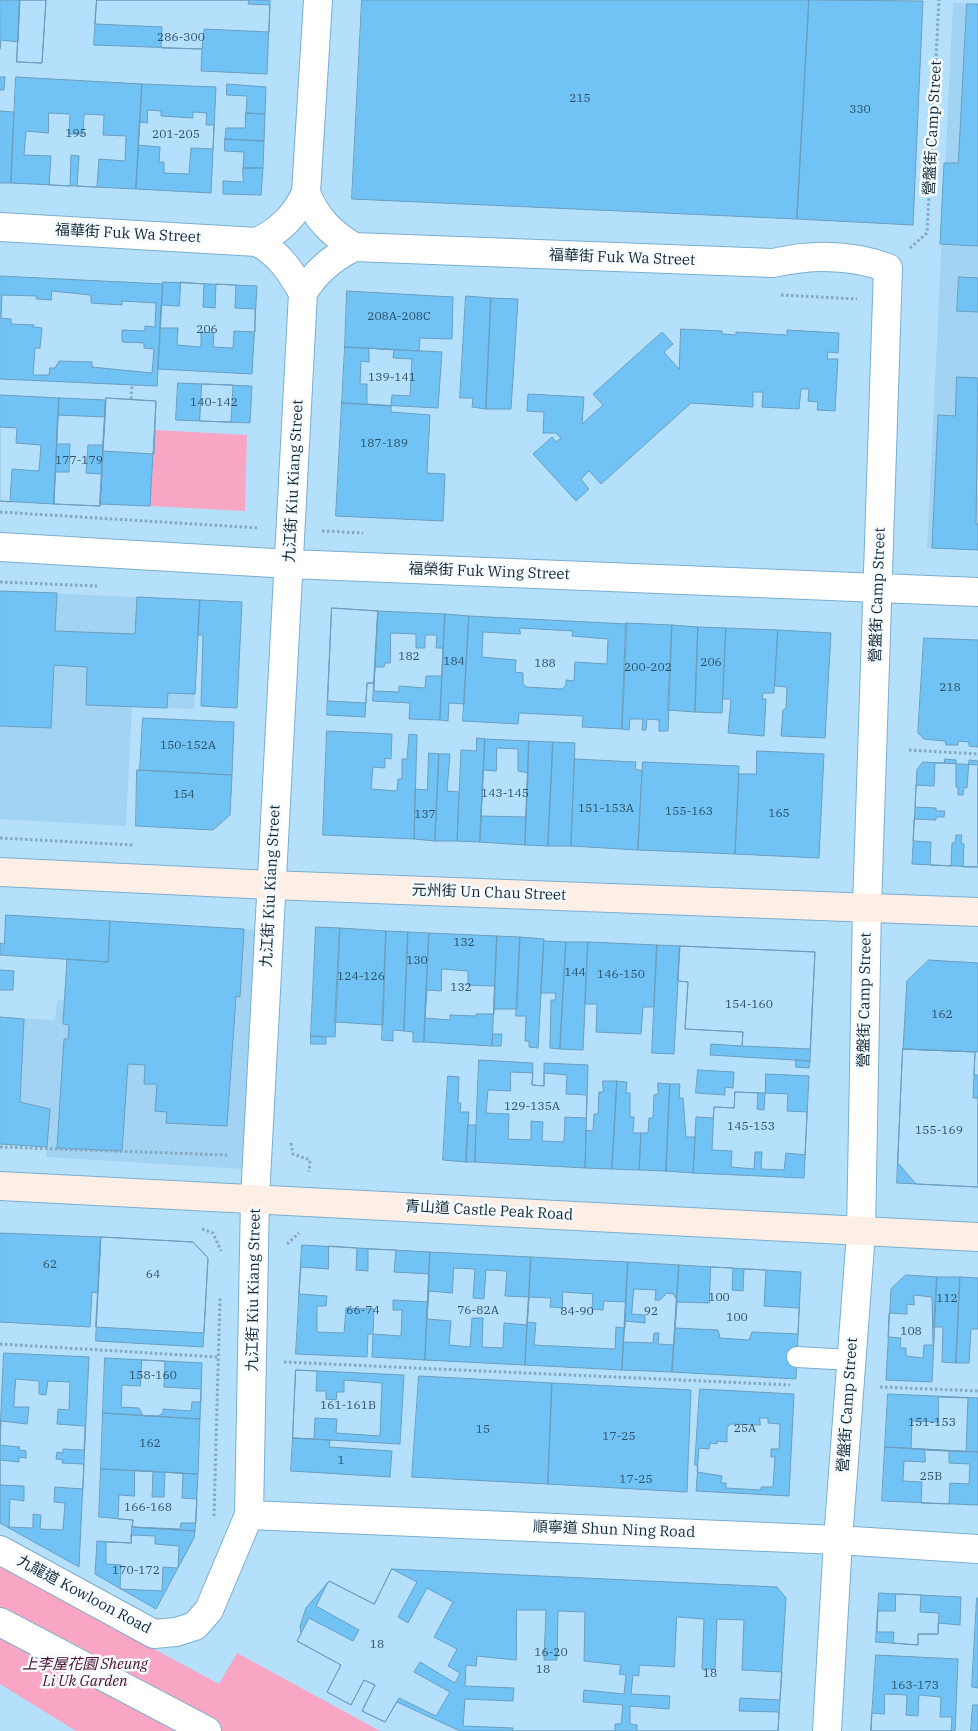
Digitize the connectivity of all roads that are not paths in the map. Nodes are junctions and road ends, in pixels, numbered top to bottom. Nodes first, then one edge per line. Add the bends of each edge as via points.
1 (318, 0) edge
2 (306, 194) junction
3 (0, 227) edge
4 (257, 242) junction
5 (354, 247) junction
6 (888, 268) joint
7 (303, 293) junction
8 (0, 547) edge
9 (290, 564) junction
10 (879, 588) junction
11 (978, 592) edge
12 (0, 872) edge
13 (270, 885) junction
14 (867, 907) junction
15 (978, 912) edge
16 (0, 1186) edge
17 (255, 1198) junction
18 (861, 1232) junction
19 (978, 1237) edge
20 (797, 1357) dead end
21 (851, 1360) junction
22 (249, 1516) junction
23 (838, 1540) junction
24 (978, 1549) edge
25 (0, 1550) edge
26 (0, 1622) edge
27 (207, 1731) edge
28 (827, 1731) edge

1 - 2 street
2 - 4 street via 287,221
2 - 5 street via 324,224
3 - 4 street, 福華街 Fuk Wa Street
4 - 7 street via 270,248 283,262
5 - 6 street, 福華街 Fuk Wa Street via 773,264 803,256 864,259
5 - 7 street via 324,266
6 - 10 street, 營盤街 Camp Street
7 - 9 street, 九江街 Kiu Kiang Street
8 - 9 street, 福榮街 Fuk Wing Street
9 - 10 street, 福榮街 Fuk Wing Street
9 - 13 street, 九江街 Kiu Kiang Street
10 - 11 street, 福榮街 Fuk Wing Street
10 - 14 street, 營盤街 Camp Street
12 - 13 main road, 元州街 Un Chau Street
13 - 14 main road, 元州街 Un Chau Street
13 - 17 street, 九江街 Kiu Kiang Street
14 - 15 main road, 元州街 Un Chau Street
14 - 18 street, 營盤街 Camp Street
16 - 17 main road, 青山道 Castle Peak Road
17 - 18 main road, 青山道 Castle Peak Road
17 - 22 street, 九江街 Kiu Kiang Street
18 - 19 main road, 青山道 Castle Peak Road
18 - 21 street, 營盤街 Camp Street
20 - 21 lane
21 - 23 street, 營盤街 Camp Street
22 - 23 street, 順寧道 Shun Ning Road
22 - 25 street, 九龍道 Kowloon Road via 209,1610 195,1626 176,1632 154,1634
23 - 24 street, 順寧道 Shun Ning Road
23 - 28 street, 營盤街 Camp Street
26 - 27 street

